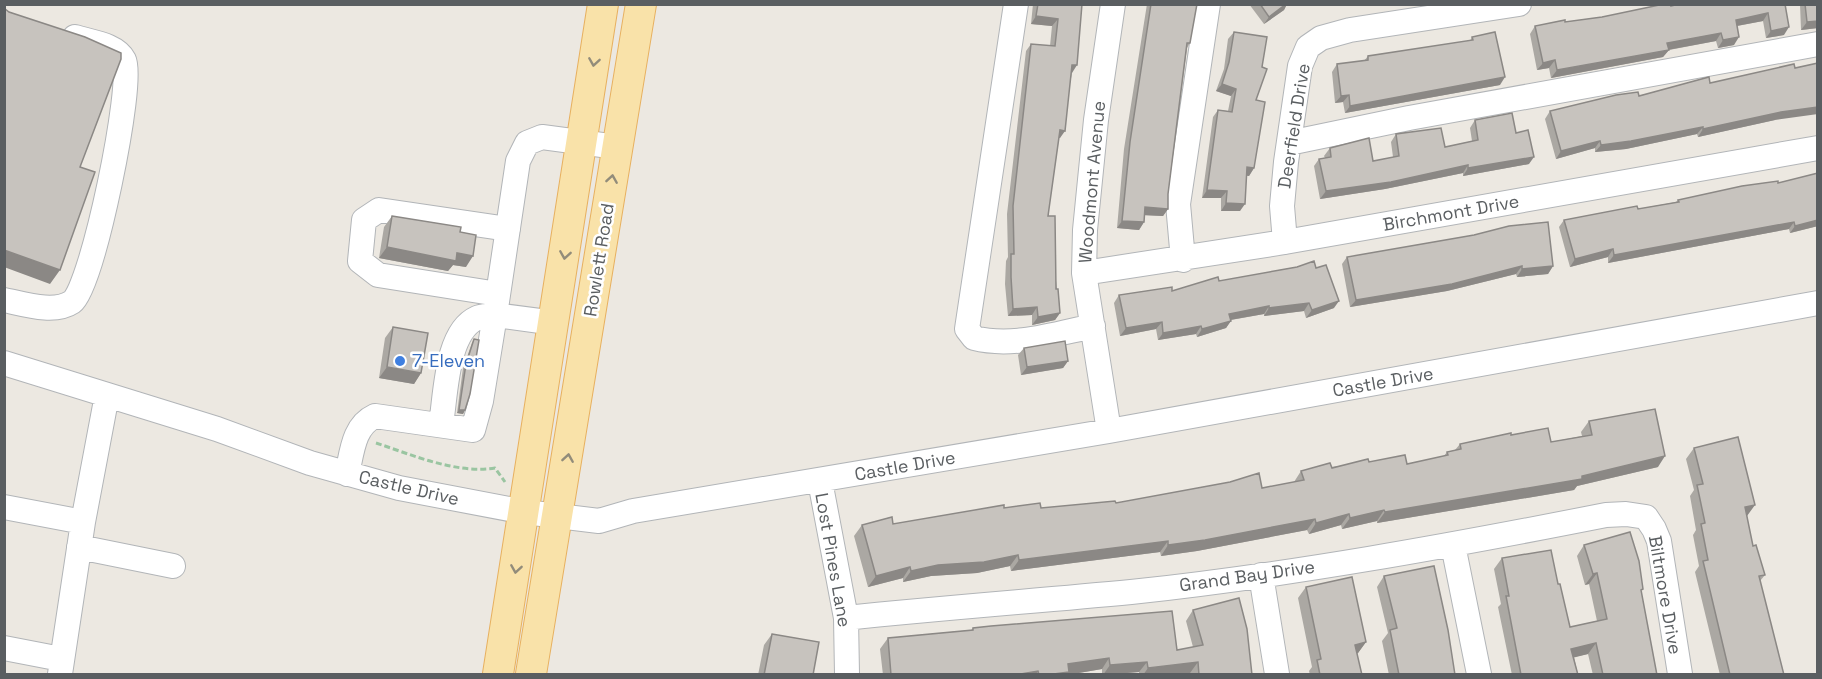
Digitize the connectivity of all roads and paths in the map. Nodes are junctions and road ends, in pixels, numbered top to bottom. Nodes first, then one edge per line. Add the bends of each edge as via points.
1 (603, 4) edge
2 (641, 4) edge
3 (1016, 4) edge
4 (1113, 4) edge
5 (1208, 4) edge
6 (1519, 4) edge
7 (1494, 7) edge
8 (54, 30) edge
9 (1818, 44) edge
10 (582, 141) junction
11 (1289, 142) junction
12 (617, 147) junction
13 (1818, 148) edge
14 (508, 230) junction
15 (1285, 242) junction
16 (1183, 260) junction
17 (1084, 273) junction
18 (4, 300) edge
19 (1818, 303) edge
20 (496, 305) junction
21 (555, 323) junction
22 (1093, 326) junction
23 (4, 363) edge
24 (466, 381) junction
25 (107, 395) junction
26 (441, 424) junction
27 (1110, 431) junction
28 (357, 436) junction
29 (347, 474) junction
30 (819, 481) junction
31 (4, 507) edge
32 (525, 512) junction
33 (556, 515) junction
34 (1646, 518) joint
35 (83, 522) junction
36 (1453, 545) junction
37 (79, 547) junction
38 (173, 566) dead end
39 (1262, 575) junction
40 (846, 618) junction
41 (4, 648) edge
42 (61, 667) edge
43 (498, 675) edge
44 (531, 675) edge
45 (847, 675) edge
46 (1277, 675) edge
47 (1479, 675) edge
48 (1680, 675) edge

1 -> 10 main road, Rowlett Road
2 - 12 main road, Rowlett Road
3 - 22 street via 967,329 974,338 1020,341
4 - 17 street, Woodmont Avenue via 1095,131
5 - 16 street via 1178,204
6 - 7 street, Deerfield Drive
7 - 11 street, Deerfield Drive via 1321,38 1308,47 1300,66
8 - 18 street via 110,48 125,60 120,129 93,259 76,298 70,304 47,307
9 - 11 street
10 - 12 street
10 - 14 street via 542,137 526,143 518,161
10 -> 21 main road, Rowlett Road
11 - 15 street, Deerfield Drive via 1282,206
33 -> 12 main road, Rowlett Road via 568,462
13 - 15 street, Birchmont Drive
14 - 20 street
14 - 20 street via 379,210 364,220 360,261 378,275
15 - 16 street, Birchmont Drive
16 - 17 street, Birchmont Drive
17 - 22 street, Woodmont Avenue
19 - 27 street, Castle Drive
20 - 21 street
20 - 24 street
20 - 24 street via 460,332
21 - 32 main road, Rowlett Road
22 - 27 street, Woodmont Avenue
23 - 25 street, Castle Drive
24 - 26 street
24 - 26 street via 473,429
25 - 29 street, Castle Drive
25 - 35 street
26 - 28 street via 375,416 365,421
27 - 30 street, Castle Drive
28 - 29 street
28 - 32 path via 450,466 495,468
29 - 32 street, Castle Drive
30 - 33 street, Castle Drive via 633,511 599,521
30 - 40 street, Lost Pines Lane
31 - 35 street
32 - 33 street, Castle Drive
32 -> 43 main road, Rowlett Road
33 - 44 main road, Rowlett Road
34 - 36 street, Grand Bay Drive via 1606,515
34 - 48 street, Biltmore Drive via 1659,542
35 - 37 street
36 - 39 street, Grand Bay Drive
36 - 47 street
37 - 38 street
37 - 42 street
39 - 40 street, Grand Bay Drive via 1132,592
39 - 46 street
40 - 45 street, Lost Pines Lane
41 - 42 street

